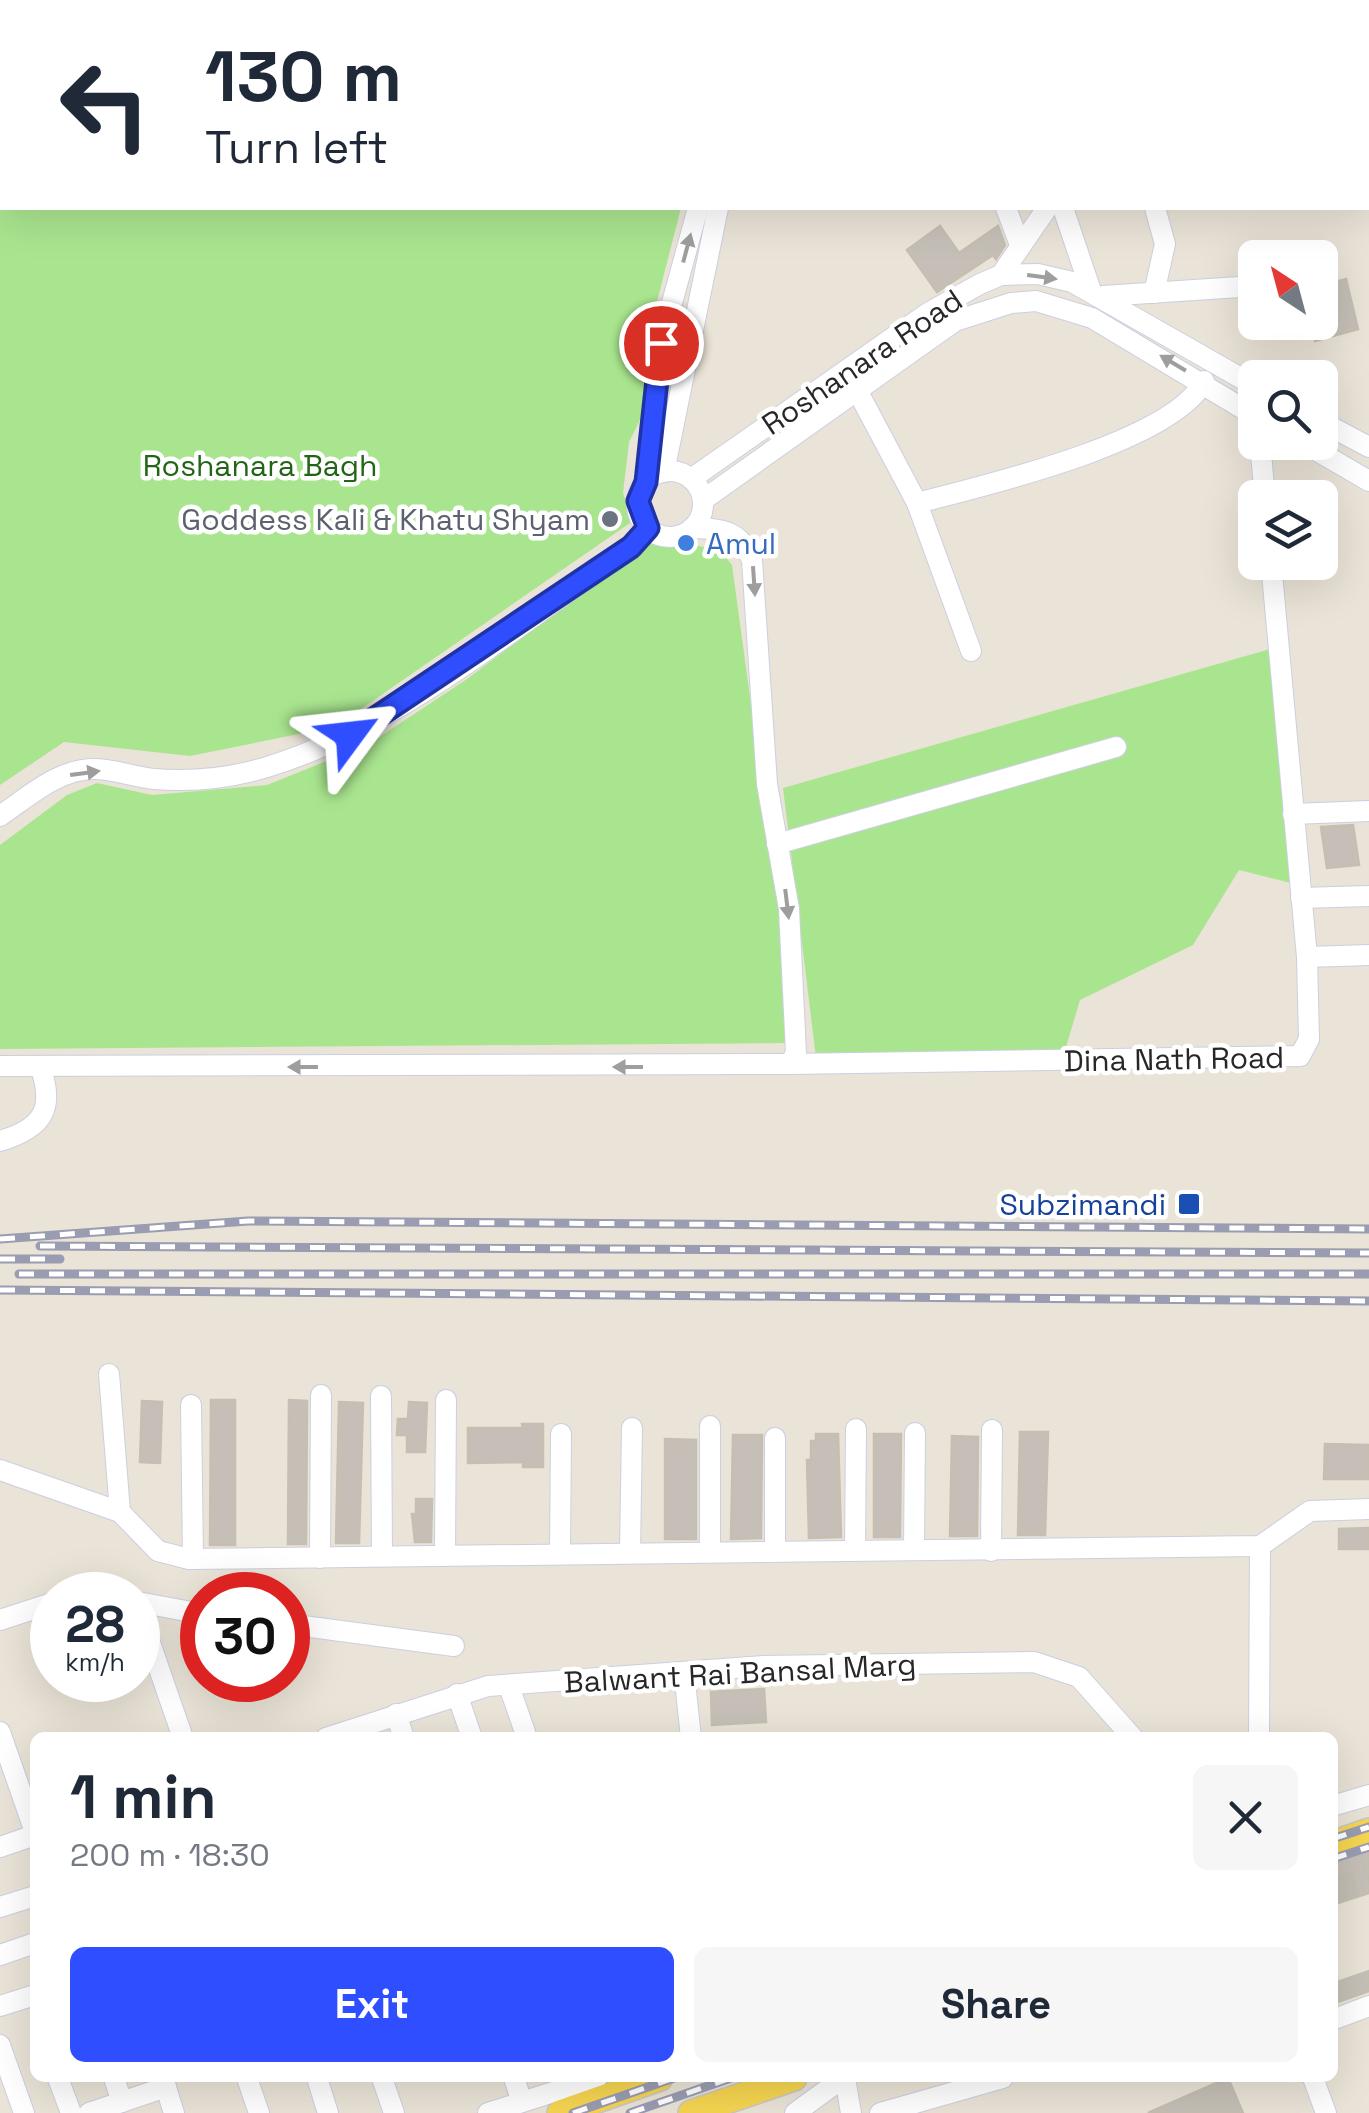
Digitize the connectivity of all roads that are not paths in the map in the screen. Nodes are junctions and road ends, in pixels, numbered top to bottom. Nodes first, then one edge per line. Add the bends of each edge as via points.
1 (697, 210) edge
2 (718, 210) edge
3 (1007, 210) edge
4 (1045, 210) edge
5 (1065, 210) edge
6 (1156, 210) edge
7 (1020, 245) junction
8 (1001, 275) junction
9 (1238, 287) edge
10 (1096, 294) junction
11 (1154, 294) junction
12 (1238, 376) edge
13 (1204, 381) junction
14 (858, 392) junction
15 (1238, 404) edge
16 (1338, 431) edge
17 (1369, 447) edge
18 (1333, 460) edge
19 (655, 477) junction
20 (692, 479) junction
21 (1369, 481) edge
22 (703, 500) junction
23 (917, 503) junction
24 (648, 528) junction
25 (692, 528) junction
26 (1272, 580) edge
27 (971, 651) dead end
28 (1116, 746) dead end
29 (1369, 811) edge
30 (1293, 814) junction
31 (0, 816) edge
32 (778, 844) junction
33 (1369, 896) edge
34 (1301, 898) junction
35 (1369, 955) edge
36 (1306, 956) junction
37 (790, 1064) junction
38 (0, 1066) edge
39 (40, 1066) junction
40 (0, 1141) edge
41 (109, 1374) dead end
42 (321, 1395) dead end
43 (381, 1396) dead end
44 (446, 1400) dead end
45 (191, 1405) dead end
46 (710, 1426) dead end
47 (632, 1428) dead end
48 (856, 1429) dead end
49 (992, 1430) dead end
50 (915, 1433) dead end
51 (561, 1434) dead end
52 (775, 1438) dead end
53 (0, 1470) edge
54 (1369, 1509) edge
55 (120, 1512) junction
56 (1260, 1546) junction
57 (710, 1550) junction
58 (855, 1550) junction
59 (914, 1550) junction
60 (992, 1551) junction
61 (630, 1552) junction
62 (776, 1552) junction
63 (560, 1554) junction
64 (382, 1556) junction
65 (445, 1556) junction
66 (320, 1558) junction
67 (193, 1559) junction
68 (30, 1610) edge
69 (0, 1620) edge
70 (310, 1627) edge
71 (454, 1646) dead end
72 (160, 1672) edge
73 (684, 1672) junction
74 (510, 1686) junction
75 (457, 1694) junction
76 (396, 1714) junction
77 (0, 1732) edge
78 (181, 1732) edge
79 (344, 1732) edge
80 (402, 1732) edge
81 (470, 1732) edge
82 (526, 1732) edge
83 (691, 1732) edge
84 (1127, 1732) edge
85 (1259, 1732) edge
86 (1369, 1795) edge
87 (1338, 1804) edge
88 (30, 1819) edge
89 (1369, 1831) edge
90 (30, 1836) edge
91 (1338, 1842) edge
92 (0, 1847) edge
93 (30, 1898) edge
94 (0, 1907) edge
95 (30, 1945) edge
96 (0, 1955) edge
97 (30, 2003) edge
98 (0, 2006) edge
99 (1369, 2006) edge
100 (1338, 2018) edge
101 (0, 2045) edge
102 (59, 2082) edge
103 (113, 2082) edge
104 (164, 2082) edge
105 (248, 2082) edge
106 (317, 2082) edge
107 (383, 2082) edge
108 (515, 2082) edge
109 (782, 2082) edge
110 (838, 2082) edge
111 (845, 2082) edge
112 (989, 2082) edge
113 (1314, 2082) edge
114 (594, 2084) edge
115 (522, 2102) junction
116 (105, 2109) edge
117 (24, 2113) edge
118 (71, 2113) edge
119 (174, 2113) edge
120 (259, 2113) edge
121 (328, 2113) edge
122 (394, 2113) edge
123 (488, 2113) edge
124 (560, 2113) edge
125 (691, 2113) edge
126 (795, 2113) edge
127 (851, 2113) edge
128 (880, 2113) edge
129 (1326, 2113) edge

19 -> 1 street via 657,364
2 - 19 street
3 - 7 street
4 - 7 street
5 - 10 street
6 - 11 street via 1165,244
7 - 8 street
8 -> 10 street via 1038,274
8 - 20 street, Roshanara Road via 928,313
9 - 11 street
10 - 11 street
10 - 12 street
13 -> 14 street, Roshanara Road via 1122,332 1036,301 983,308 954,321
13 - 15 street, Roshanara Road
13 - 23 street via 1184,407 1138,434
14 - 22 street, Roshanara Road
14 - 23 street
16 - 17 street
18 - 21 street
19 - 20 street
19 - 24 street via 638,506
20 - 22 street
22 - 25 street
23 - 27 street
24 - 25 street via 667,536
31 -> 24 street via 53,779 93,768 202,780 265,768 329,745 425,689 631,547
25 -> 32 street via 728,529 752,560 767,784
26 - 30 street, Dina Nath Road
28 - 32 street
29 - 30 street
30 - 34 street, Dina Nath Road
32 -> 37 street via 796,1052
33 - 34 street
34 - 36 street, Dina Nath Road
35 - 36 street
36 - 37 street, Dina Nath Road via 1309,1039 1292,1059
37 -> 39 street, Dina Nath Road
38 - 39 street, Dina Nath Road
39 - 40 street via 48,1090 41,1116 30,1129
41 - 55 street
42 - 66 street
43 - 64 street
44 - 65 street
45 - 67 street
46 - 57 street
47 - 61 street
48 - 58 street
49 - 60 street
50 - 59 street
51 - 63 street
52 - 62 street
53 - 55 street
54 - 56 street via 1310,1511
55 - 67 street via 158,1551
56 - 60 street
56 - 85 street
57 - 61 street
57 - 62 street
58 - 59 street
58 - 62 street
59 - 60 street
61 - 63 street
63 - 65 street
64 - 65 street
64 - 66 street
66 - 67 street
68 - 69 street
70 - 71 street
72 - 78 street
73 - 74 street, Balwant Rai Bansal Marg
73 - 83 street
73 - 84 street, Balwant Rai Bansal Marg via 1052,1664 1079,1677
74 - 75 street, Balwant Rai Bansal Marg
74 - 82 street
75 - 76 street, Balwant Rai Bansal Marg
75 - 81 street
76 - 79 street, Balwant Rai Bansal Marg
76 - 80 street
77 - 88 street
86 - 87 street
89 - 91 main road
90 - 92 street
93 - 94 street
95 - 96 street
97 - 98 street
99 - 100 street
101 - 117 street
102 - 118 street
103 - 116 street
104 - 116 street
104 - 119 street
105 - 120 street
106 - 121 street
107 - 122 street
108 - 115 street
109 - 125 main road
110 - 126 street
111 - 127 street
112 - 128 street
113 - 129 street
114 - 115 street
114 - 124 main road
115 - 123 street

